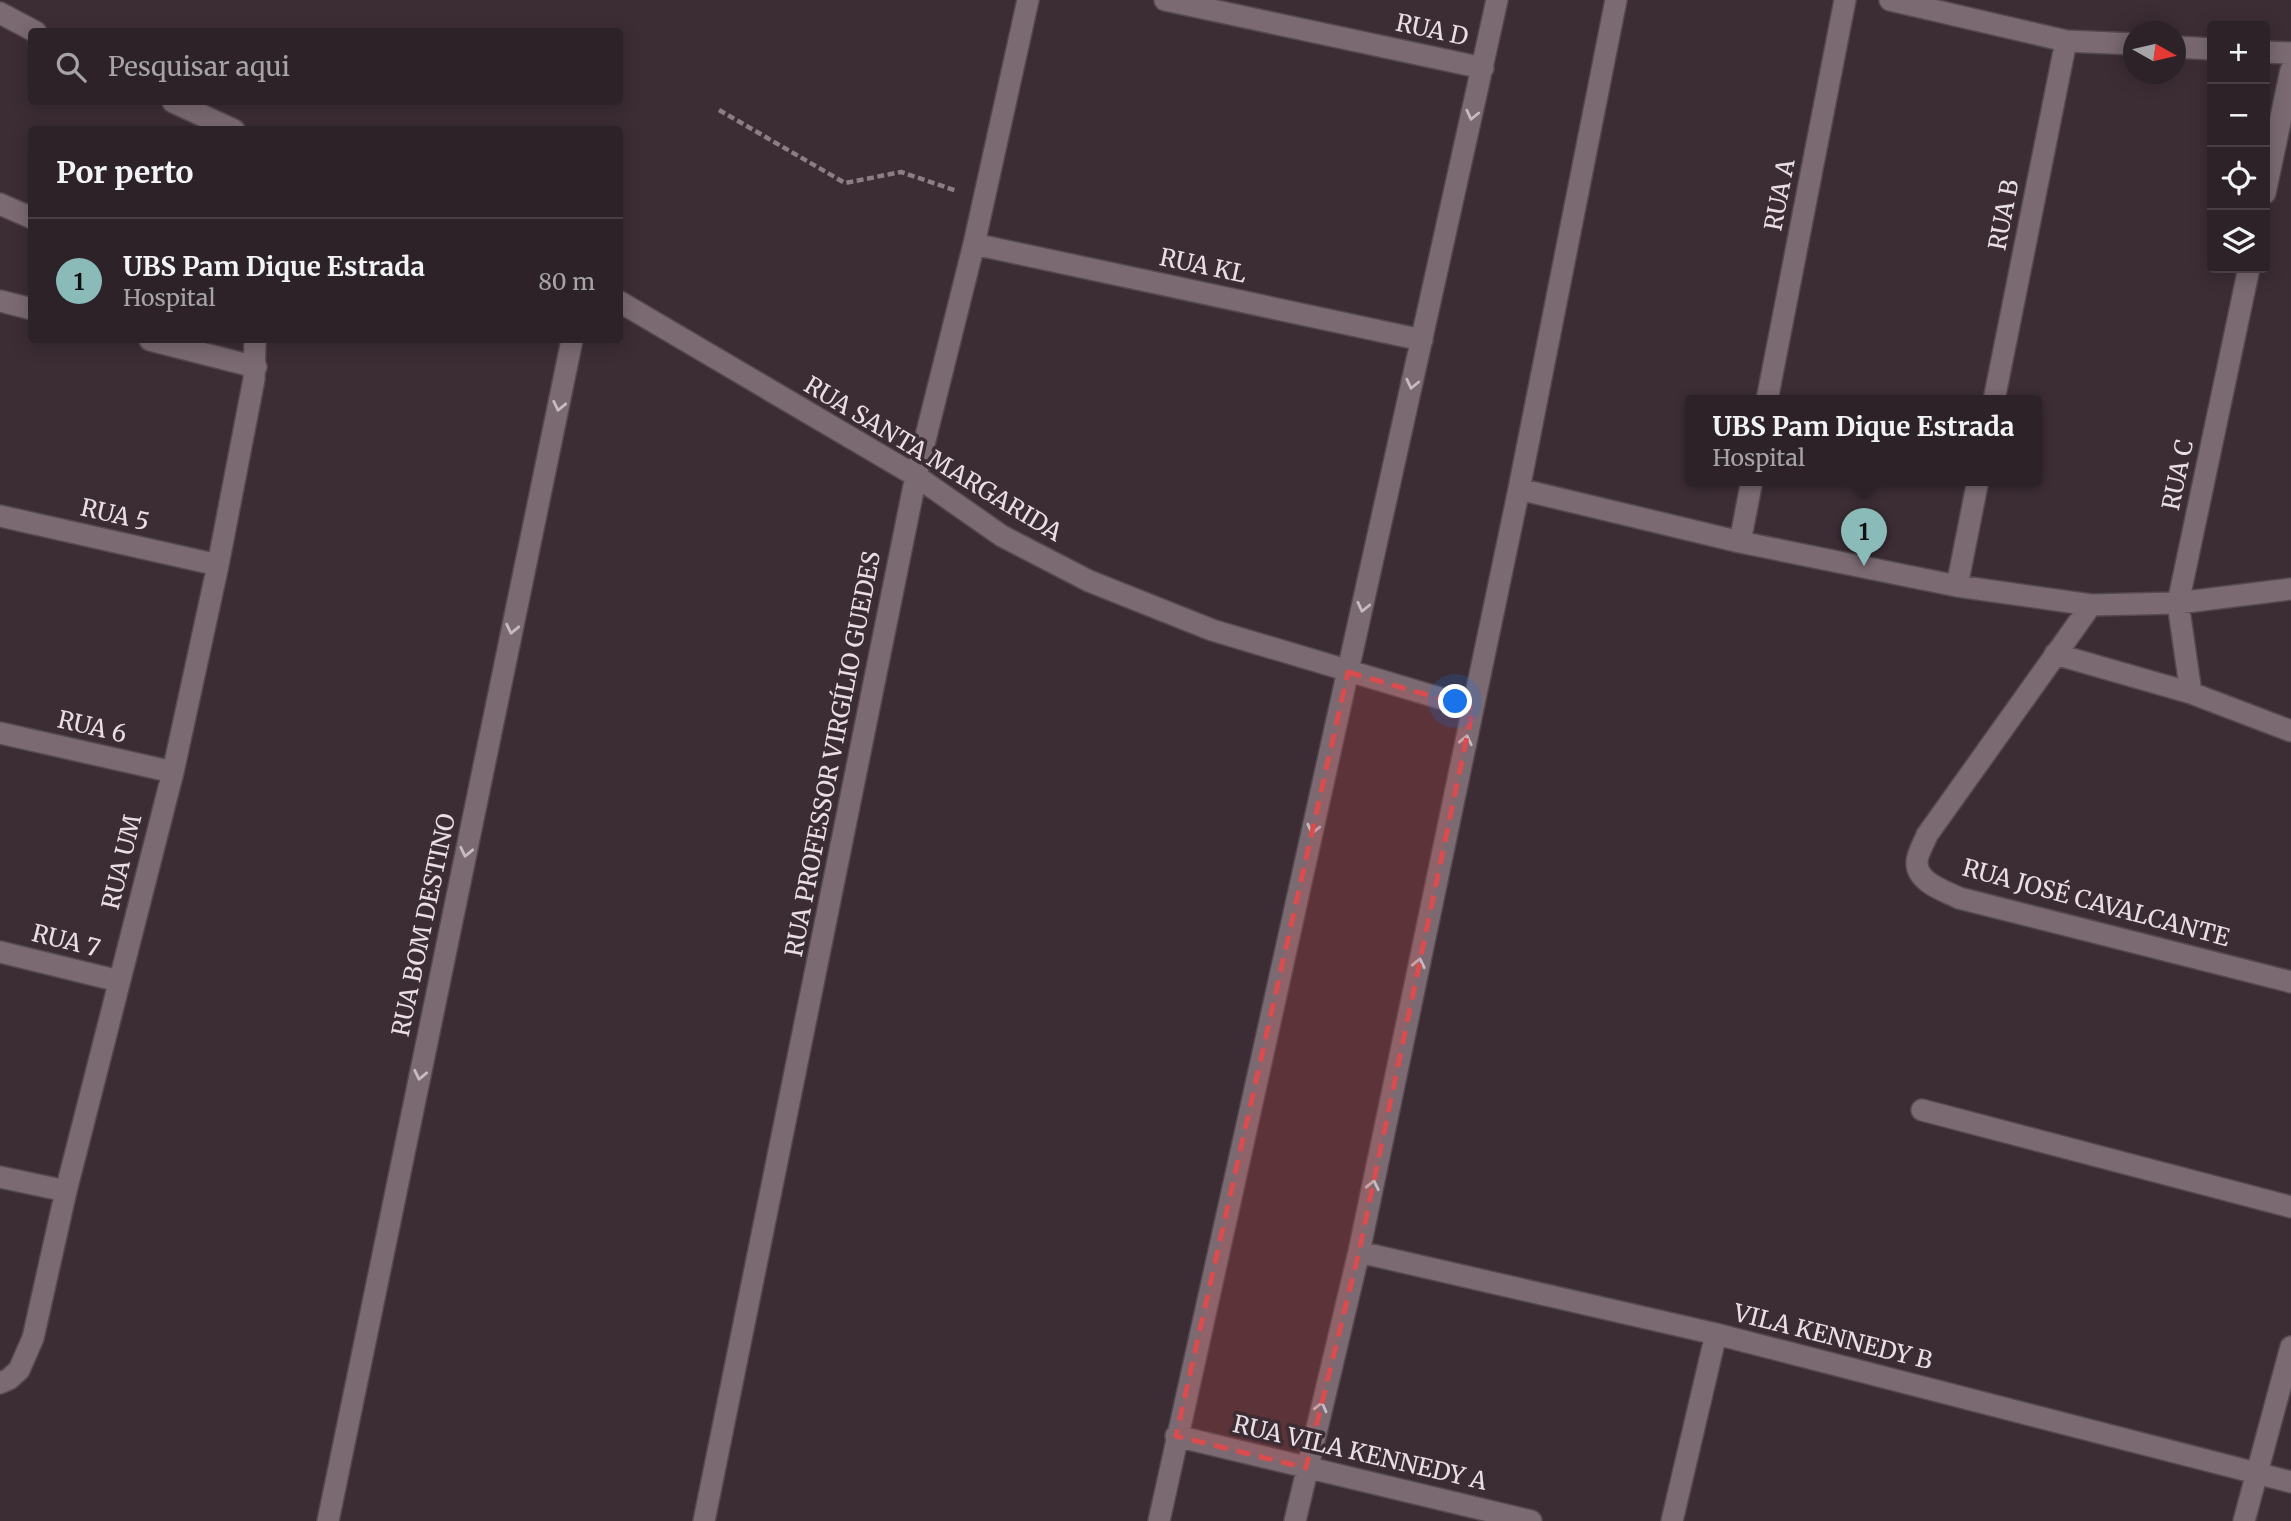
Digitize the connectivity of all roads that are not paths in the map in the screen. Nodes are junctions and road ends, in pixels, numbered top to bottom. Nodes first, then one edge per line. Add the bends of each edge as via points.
1 (1028, 0) edge
2 (1165, 0) edge
3 (1497, 0) edge
4 (1616, 0) edge
5 (1844, 0) edge
6 (1890, 0) edge
7 (0, 13) edge
8 (28, 28) edge
9 (2066, 41) junction
10 (2123, 44) edge
11 (2186, 48) edge
12 (2207, 49) edge
13 (2270, 52) edge
14 (2291, 53) edge
15 (1483, 68) junction
16 (2291, 70) edge
17 (180, 105) edge
18 (225, 126) edge
19 (2270, 169) edge
20 (0, 204) edge
21 (28, 216) edge
22 (974, 244) junction
23 (2248, 273) edge
24 (0, 301) edge
25 (623, 304) edge
26 (28, 308) edge
27 (1422, 340) junction
28 (162, 343) edge
29 (255, 343) edge
30 (571, 343) edge
31 (256, 367) junction
32 (1769, 395) edge
33 (1995, 395) edge
34 (916, 476) junction
35 (1751, 486) edge
36 (1977, 486) edge
37 (1519, 489) junction
38 (0, 516) edge
39 (1740, 542) junction
40 (218, 565) junction
41 (1957, 586) junction
42 (2291, 589) edge
43 (2178, 603) junction
44 (2091, 605) junction
45 (2055, 654) junction
46 (1348, 672) junction
47 (2191, 693) junction
48 (1473, 708) junction
49 (2291, 731) edge
50 (0, 733) edge
51 (173, 772) junction
52 (0, 952) edge
53 (119, 981) junction
54 (2291, 982) edge
55 (1922, 1110) dead end
56 (0, 1177) edge
57 (66, 1191) junction
58 (2291, 1207) edge
59 (1359, 1252) junction
60 (1716, 1334) junction
61 (2291, 1347) edge
62 (0, 1383) edge
63 (1176, 1436) junction
64 (1306, 1468) junction
65 (2257, 1473) junction
66 (2291, 1482) edge
67 (328, 1521) edge
68 (704, 1521) edge
69 (1159, 1521) edge
70 (1295, 1521) edge
71 (1531, 1521) edge
72 (1672, 1521) edge
73 (2244, 1521) edge

1 - 22 street, RUA PROFESSOR VIRGÍLIO GUEDES
2 - 15 street, RUA D
3 - 15 street
4 - 37 street
5 - 32 street, RUA A
6 - 9 street
7 - 8 street
9 - 10 street
9 - 33 street, RUA B
11 - 12 street
13 - 14 street
15 -> 27 street
16 - 19 street
17 - 18 street
20 - 21 street
22 - 27 street, RUA KL
22 - 34 street, RUA PROFESSOR VIRGÍLIO GUEDES
23 - 43 street, RUA C
24 - 26 street
25 - 34 street, RUA SANTA MARGARIDA
27 -> 46 street
28 - 31 street
29 - 31 street, RUA UM
30 -> 67 street, RUA BOM DESTINO
31 - 40 street, RUA UM
34 - 46 street, RUA SANTA MARGARIDA via 1002,536 1090,581 1212,630
34 - 68 street, RUA PROFESSOR VIRGÍLIO GUEDES
35 - 39 street
36 - 41 street
37 - 39 street
37 - 48 street
38 - 40 street, RUA 5
39 - 41 street
40 - 51 street, RUA UM
41 - 44 street
42 - 43 street
43 - 44 street
43 - 47 street, RUA C
44 - 45 street, RUA JOSÉ CAVALCANTE
45 - 47 street
45 - 54 street, RUA JOSÉ CAVALCANTE via 1927,835 1918,870 1926,880 1959,898
46 - 48 street, RUA SANTA MARGARIDA
46 -> 63 street
47 - 49 street
59 -> 48 street
50 - 51 street, RUA 6
51 - 53 street, RUA UM
52 - 53 street, RUA 7
53 - 57 street, RUA UM
55 - 58 street
56 - 57 street
57 - 62 street, RUA UM via 33,1338 19,1370
59 - 60 street, VILA KENNEDY B
64 -> 59 street
60 - 65 street, VILA KENNEDY B
60 - 72 street
61 - 65 street
63 - 64 street, RUA VILA KENNEDY A
63 - 69 street
64 - 70 street
64 - 71 street, RUA VILA KENNEDY A
65 - 66 street, VILA KENNEDY B
65 - 73 street

